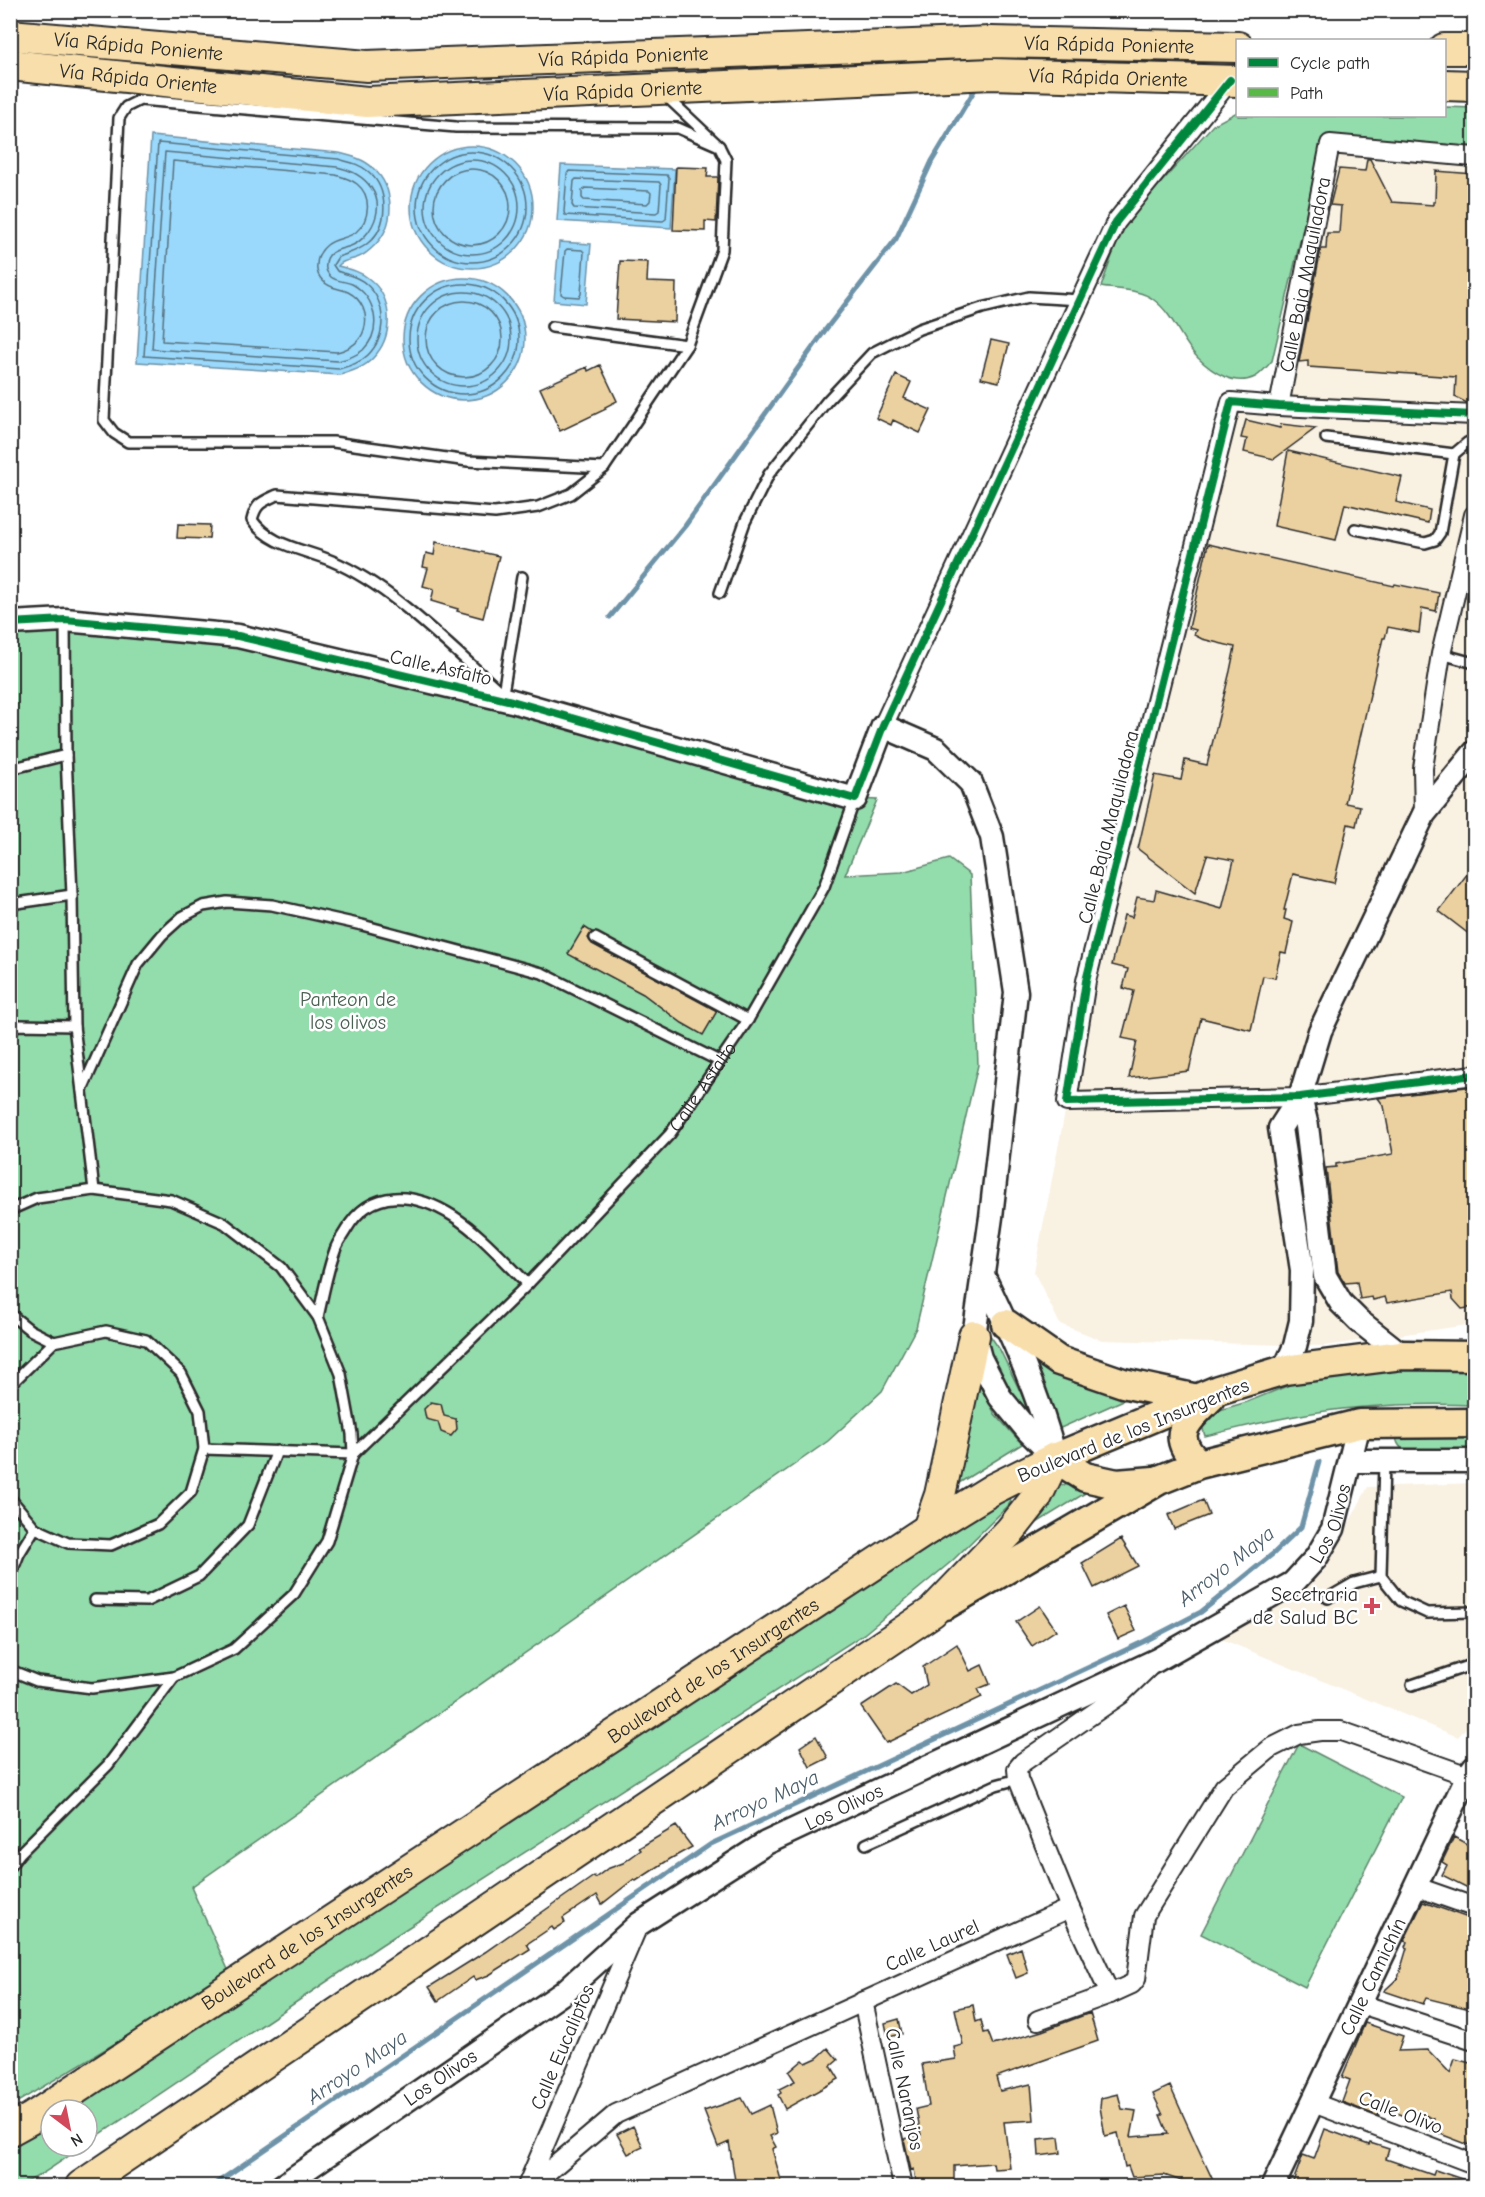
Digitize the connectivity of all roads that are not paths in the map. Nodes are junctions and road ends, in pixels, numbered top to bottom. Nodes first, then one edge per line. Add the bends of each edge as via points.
1 (10, 35) edge
2 (1236, 47) edge
3 (1446, 49) edge
4 (1474, 49) edge
5 (10, 65) edge
6 (1234, 80) edge
7 (1446, 85) edge
8 (1474, 86) edge
9 (658, 89) junction
10 (719, 146) junction
11 (1474, 157) edge
12 (1080, 300) junction
13 (552, 327) dead end
14 (687, 345) junction
15 (1279, 406) junction
16 (1474, 415) edge
17 (1326, 438) dead end
18 (1474, 440) edge
19 (1454, 454) junction
20 (604, 468) junction
21 (1474, 515) edge
22 (1355, 529) dead end
23 (522, 577) dead end
24 (720, 593) dead end
25 (65, 621) junction
26 (10, 623) edge
27 (1441, 654) junction
28 (1474, 663) edge
29 (507, 697) junction
30 (883, 726) junction
31 (1474, 753) edge
32 (66, 755) junction
33 (10, 769) edge
34 (855, 799) junction
35 (1424, 814) junction
36 (72, 895) junction
37 (10, 904) edge
38 (595, 938) dead end
39 (748, 1020) junction
40 (74, 1026) junction
41 (10, 1028) edge
42 (719, 1061) junction
43 (1474, 1075) edge
44 (82, 1090) junction
45 (1300, 1097) junction
46 (94, 1191) junction
47 (10, 1210) edge
48 (983, 1275) junction
49 (528, 1284) junction
50 (10, 1314) edge
51 (318, 1317) junction
52 (1006, 1324) junction
53 (974, 1336) junction
54 (54, 1342) junction
55 (1402, 1354) junction
56 (1474, 1356) edge
57 (1284, 1370) junction
58 (10, 1384) edge
59 (1207, 1395) junction
60 (1474, 1423) edge
61 (1359, 1425) junction
62 (204, 1449) junction
63 (277, 1452) junction
64 (353, 1454) junction
65 (1055, 1458) junction
66 (1350, 1461) junction
67 (1474, 1461) edge
68 (1384, 1462) junction
69 (1199, 1464) junction
70 (1160, 1480) junction
71 (10, 1498) edge
72 (35, 1528) junction
73 (928, 1529) junction
74 (10, 1576) edge
75 (1381, 1576) junction
76 (1328, 1598) dead end
77 (95, 1600) dead end
78 (932, 1612) junction
79 (1474, 1612) edge
80 (1157, 1660) junction
81 (1474, 1664) edge
82 (10, 1670) edge
83 (174, 1677) junction
84 (1412, 1685) dead end
85 (1472, 1773) edge
86 (1018, 1779) junction
87 (866, 1844) dead end
88 (10, 1866) edge
89 (1414, 1886) junction
90 (1474, 1907) edge
91 (1070, 1908) junction
92 (639, 1924) junction
93 (1110, 1994) junction
94 (863, 2001) junction
95 (1358, 2003) junction
96 (1038, 2020) dead end
97 (1474, 2041) edge
98 (1311, 2102) junction
99 (10, 2130) edge
100 (1474, 2164) edge
101 (81, 2187) edge
102 (282, 2187) edge
103 (526, 2187) edge
104 (531, 2187) edge
105 (903, 2187) edge
106 (1272, 2187) edge

1 - 2 highway, Vía Rápida Poniente via 367,66 991,42
3 - 4 highway
5 - 9 highway, Vía Rápida Oriente via 367,102
6 - 9 highway, Vía Rápida Oriente via 992,74
6 - 12 street via 1116,222
7 - 8 highway
9 - 10 lane
10 - 14 lane via 726,160 722,250
10 - 20 lane via 678,128 456,127 140,100 126,106 119,118 104,420 114,433 128,442 333,442 468,461
11 - 15 street, Calle Baja Maquiladora via 1330,144
12 - 24 lane via 1029,297 982,308 919,329 872,353 827,401 769,474 745,522
12 - 30 street
13 - 14 lane
14 - 20 lane
15 - 16 street, Calle Baja Maquiladora
15 - 45 street, Calle Baja Maquiladora via 1230,402 1086,981 1067,1102
17 - 19 lane
18 - 19 lane
19 - 22 lane via 1440,533 1435,540 1425,543
20 - 29 lane via 571,494 538,507 495,513 277,495 254,509 252,520 260,531 351,569 389,594
21 - 27 street
23 - 29 lane
25 - 26 street, Calle Asfalto
25 - 29 street, Calle Asfalto via 238,636
25 - 32 lane
27 - 28 lane
27 - 35 street via 1423,768
29 - 34 street, Calle Asfalto
30 - 34 street
30 - 48 street via 936,749 971,783 992,837 1016,992
31 - 35 street
32 - 33 lane
32 - 36 lane
34 - 39 lane, Calle Asfalto via 824,886
35 - 45 street via 1320,1030
36 - 37 lane
36 - 40 lane
38 - 39 lane
39 - 42 lane, Calle Asfalto
40 - 41 lane
40 - 44 lane
42 - 44 lane via 542,973 362,925 272,905 227,902 203,906 182,917 138,964
42 - 49 lane, Calle Asfalto via 670,1134
43 - 45 street, Calle Baja Maquiladora
44 - 46 lane
45 - 55 street via 1325,1276 1341,1303
45 - 57 street via 1280,1128 1302,1270 1301,1321
46 - 47 lane via 37,1198
46 - 51 lane via 171,1200 225,1223 281,1267
48 - 52 street
48 - 53 street
49 - 51 lane via 453,1216 421,1201 392,1197 369,1204 352,1219 335,1249
49 - 64 lane, Calle Asfalto
50 - 54 lane
51 - 64 lane via 341,1374
52 - 59 main road via 1059,1361 1124,1383
52 - 65 street via 1046,1421
53 - 65 street via 980,1358 1000,1397
53 - 73 highway via 940,1495
54 - 58 lane
54 - 62 lane via 106,1331 146,1340 180,1373 200,1411
55 - 56 main road, Boulevard de los Insurgentes
55 - 57 main road, Boulevard de los Insurgentes
57 - 59 main road, Boulevard de los Insurgentes
59 - 65 main road, Boulevard de los Insurgentes
59 - 69 main road via 1183,1428 1183,1445
60 - 61 main road
61 - 66 street, Los Olivos
61 - 69 main road
62 - 63 lane
62 - 72 lane via 191,1492 158,1524 111,1545 68,1543
63 - 64 lane
63 - 77 lane via 248,1525 200,1576 147,1601
64 - 83 lane via 327,1541 294,1594 234,1648
65 - 70 main road via 1085,1477 1117,1484
65 - 73 highway, Boulevard de los Insurgentes via 993,1489
65 - 78 highway via 1036,1498 1010,1531
66 - 68 street
66 - 80 street, Los Olivos via 1333,1529 1316,1558 1293,1583
67 - 68 street
68 - 75 lane
69 - 70 main road
70 - 78 main road
71 - 72 lane
72 - 74 lane
73 - 99 highway, Boulevard de los Insurgentes
75 - 76 lane via 1354,1583
75 - 79 lane via 1401,1601 1427,1613
78 - 101 highway
80 - 86 street via 1120,1695 1023,1762 1017,1769
80 - 92 street, Los Olivos via 766,1843
81 - 84 lane
82 - 83 lane via 37,1681 92,1688
83 - 88 lane via 108,1765
85 - 89 street, Calle Camichín
85 - 93 street via 1341,1731 1299,1734 1271,1748 1224,1786 1144,1916 1136,1978 1132,1984
86 - 87 lane via 996,1785
86 - 91 street
89 - 90 street
89 - 95 street, Calle Camichín
91 - 93 street
91 - 94 street, Calle Laurel
92 - 102 street, Los Olivos via 564,1992
92 - 103 street, Calle Eucaliptos
93 - 96 street
94 - 104 street, Calle Laurel via 616,2114
94 - 105 street, Calle Naranjos
95 - 97 street
95 - 98 street, Calle Camichín
98 - 100 street, Calle Olivo
98 - 106 street, Calle Camichín

